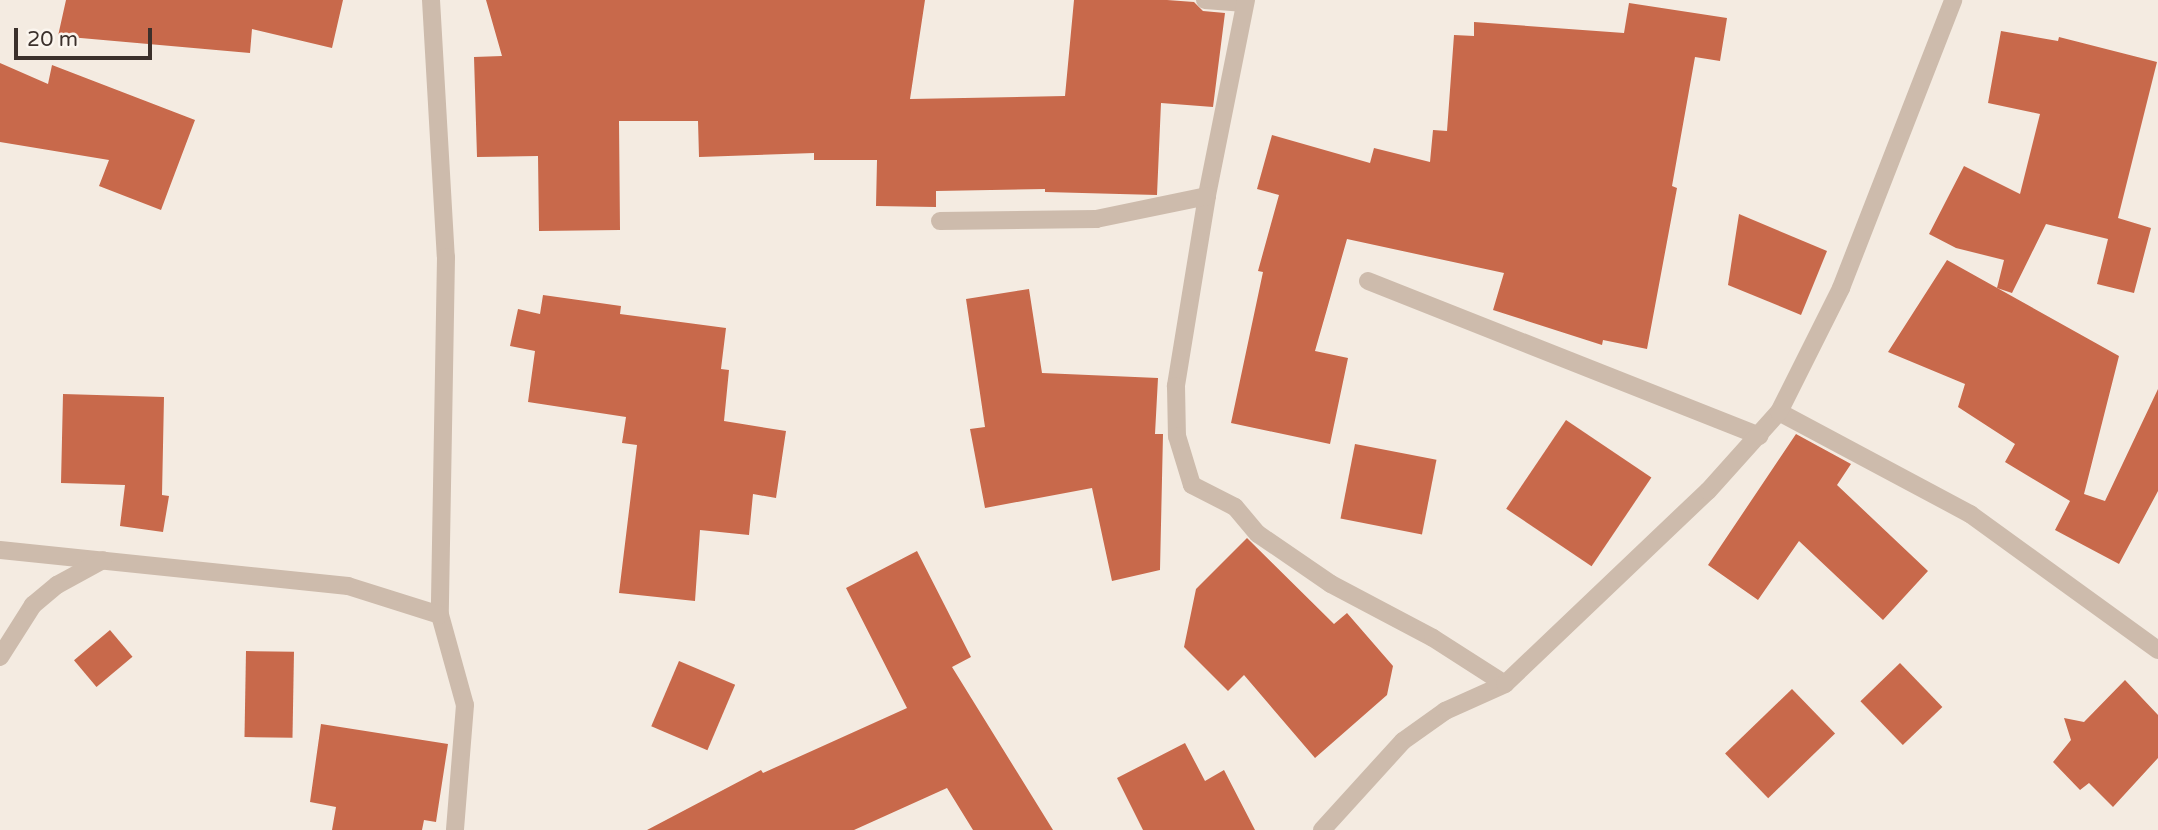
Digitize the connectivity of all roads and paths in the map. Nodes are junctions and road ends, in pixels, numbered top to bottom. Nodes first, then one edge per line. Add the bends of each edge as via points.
1 (431, 0) edge
2 (1205, 0) edge
3 (1954, 0) edge
4 (1246, 1) edge
5 (1207, 196) junction
6 (940, 221) dead end
7 (1368, 281) dead end
8 (1779, 412) junction
9 (1759, 436) junction
10 (0, 550) edge
11 (103, 560) junction
12 (440, 615) junction
13 (2158, 650) edge
14 (0, 657) edge
15 (1505, 684) junction
16 (455, 830) edge
17 (1322, 830) edge

1 - 12 street via 446,257
2 - 4 street
3 - 8 street via 1841,288
4 - 5 street
5 - 6 street via 1096,219
5 - 15 street via 1176,386 1177,436 1192,485 1235,507 1258,534 1331,584 1433,638
7 - 9 street
8 - 9 street
8 - 13 street via 1970,514
9 - 15 street via 1708,491
10 - 11 street
11 - 12 street via 348,586
11 - 14 street via 57,585 33,605
12 - 16 street via 465,705
15 - 17 street via 1445,711 1403,741

